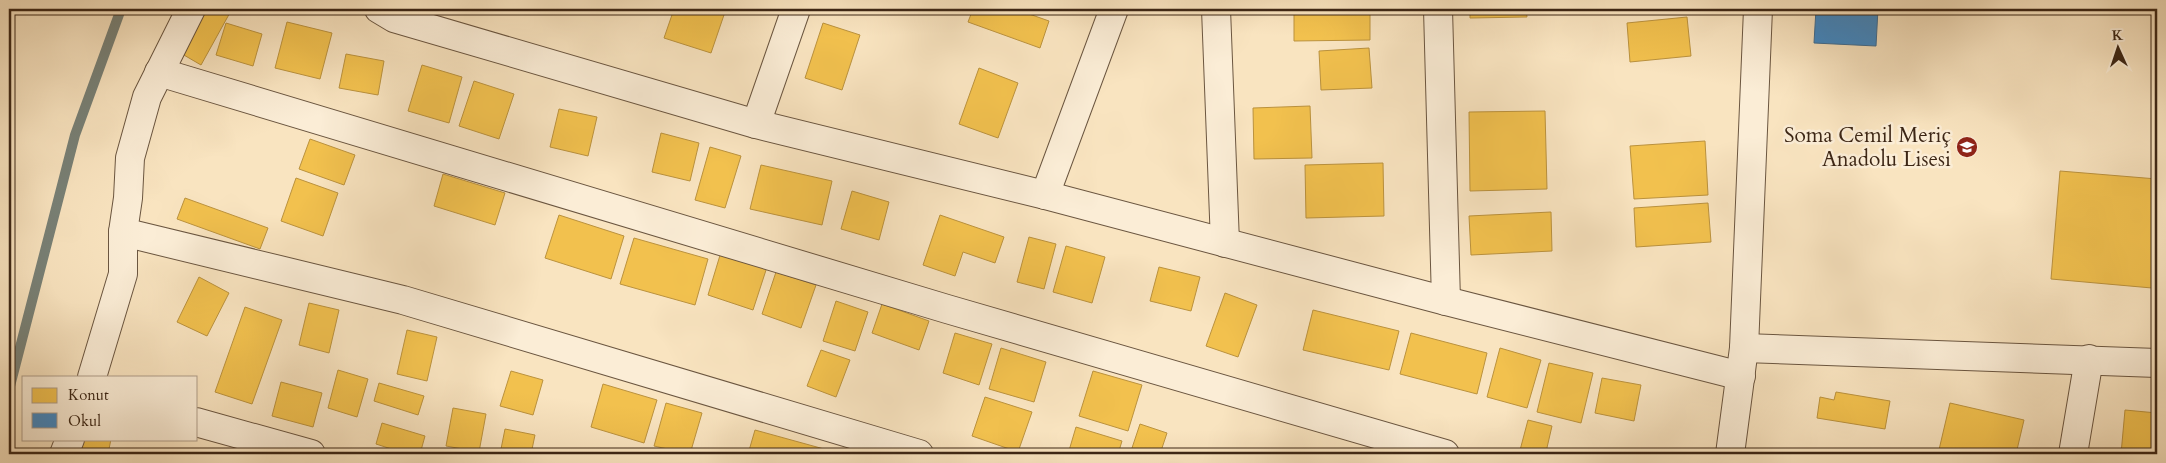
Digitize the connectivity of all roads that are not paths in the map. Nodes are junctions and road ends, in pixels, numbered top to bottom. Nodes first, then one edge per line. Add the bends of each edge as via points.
1 (191, 9) edge
2 (379, 9) edge
3 (796, 9) edge
4 (1114, 9) edge
5 (1216, 9) edge
6 (1438, 9) edge
7 (1758, 9) edge
8 (159, 72) junction
9 (756, 124) junction
10 (1045, 195) junction
11 (123, 232) junction
12 (1224, 243) junction
13 (1446, 301) junction
14 (1744, 348) junction
15 (2089, 360) junction
16 (2157, 363) edge
17 (92, 376) edge
18 (1741, 376) junction
19 (198, 423) edge
20 (70, 440) edge
21 (64, 454) edge
22 (311, 454) edge
23 (919, 454) edge
24 (1445, 454) edge
25 (1730, 454) edge
26 (2073, 454) edge

1 - 8 street
2 - 9 street via 394,18
3 - 9 street
4 - 10 street
5 - 12 street
6 - 13 street
7 - 14 street
8 - 11 street via 147,97 130,158
8 - 24 street via 947,309
9 - 10 street
10 - 12 street
11 - 17 street via 123,274
11 - 23 street via 403,300
12 - 13 street
13 - 18 street
14 - 15 street
14 - 18 street
15 - 16 street
15 - 26 street
18 - 25 street
19 - 22 street
20 - 21 street

